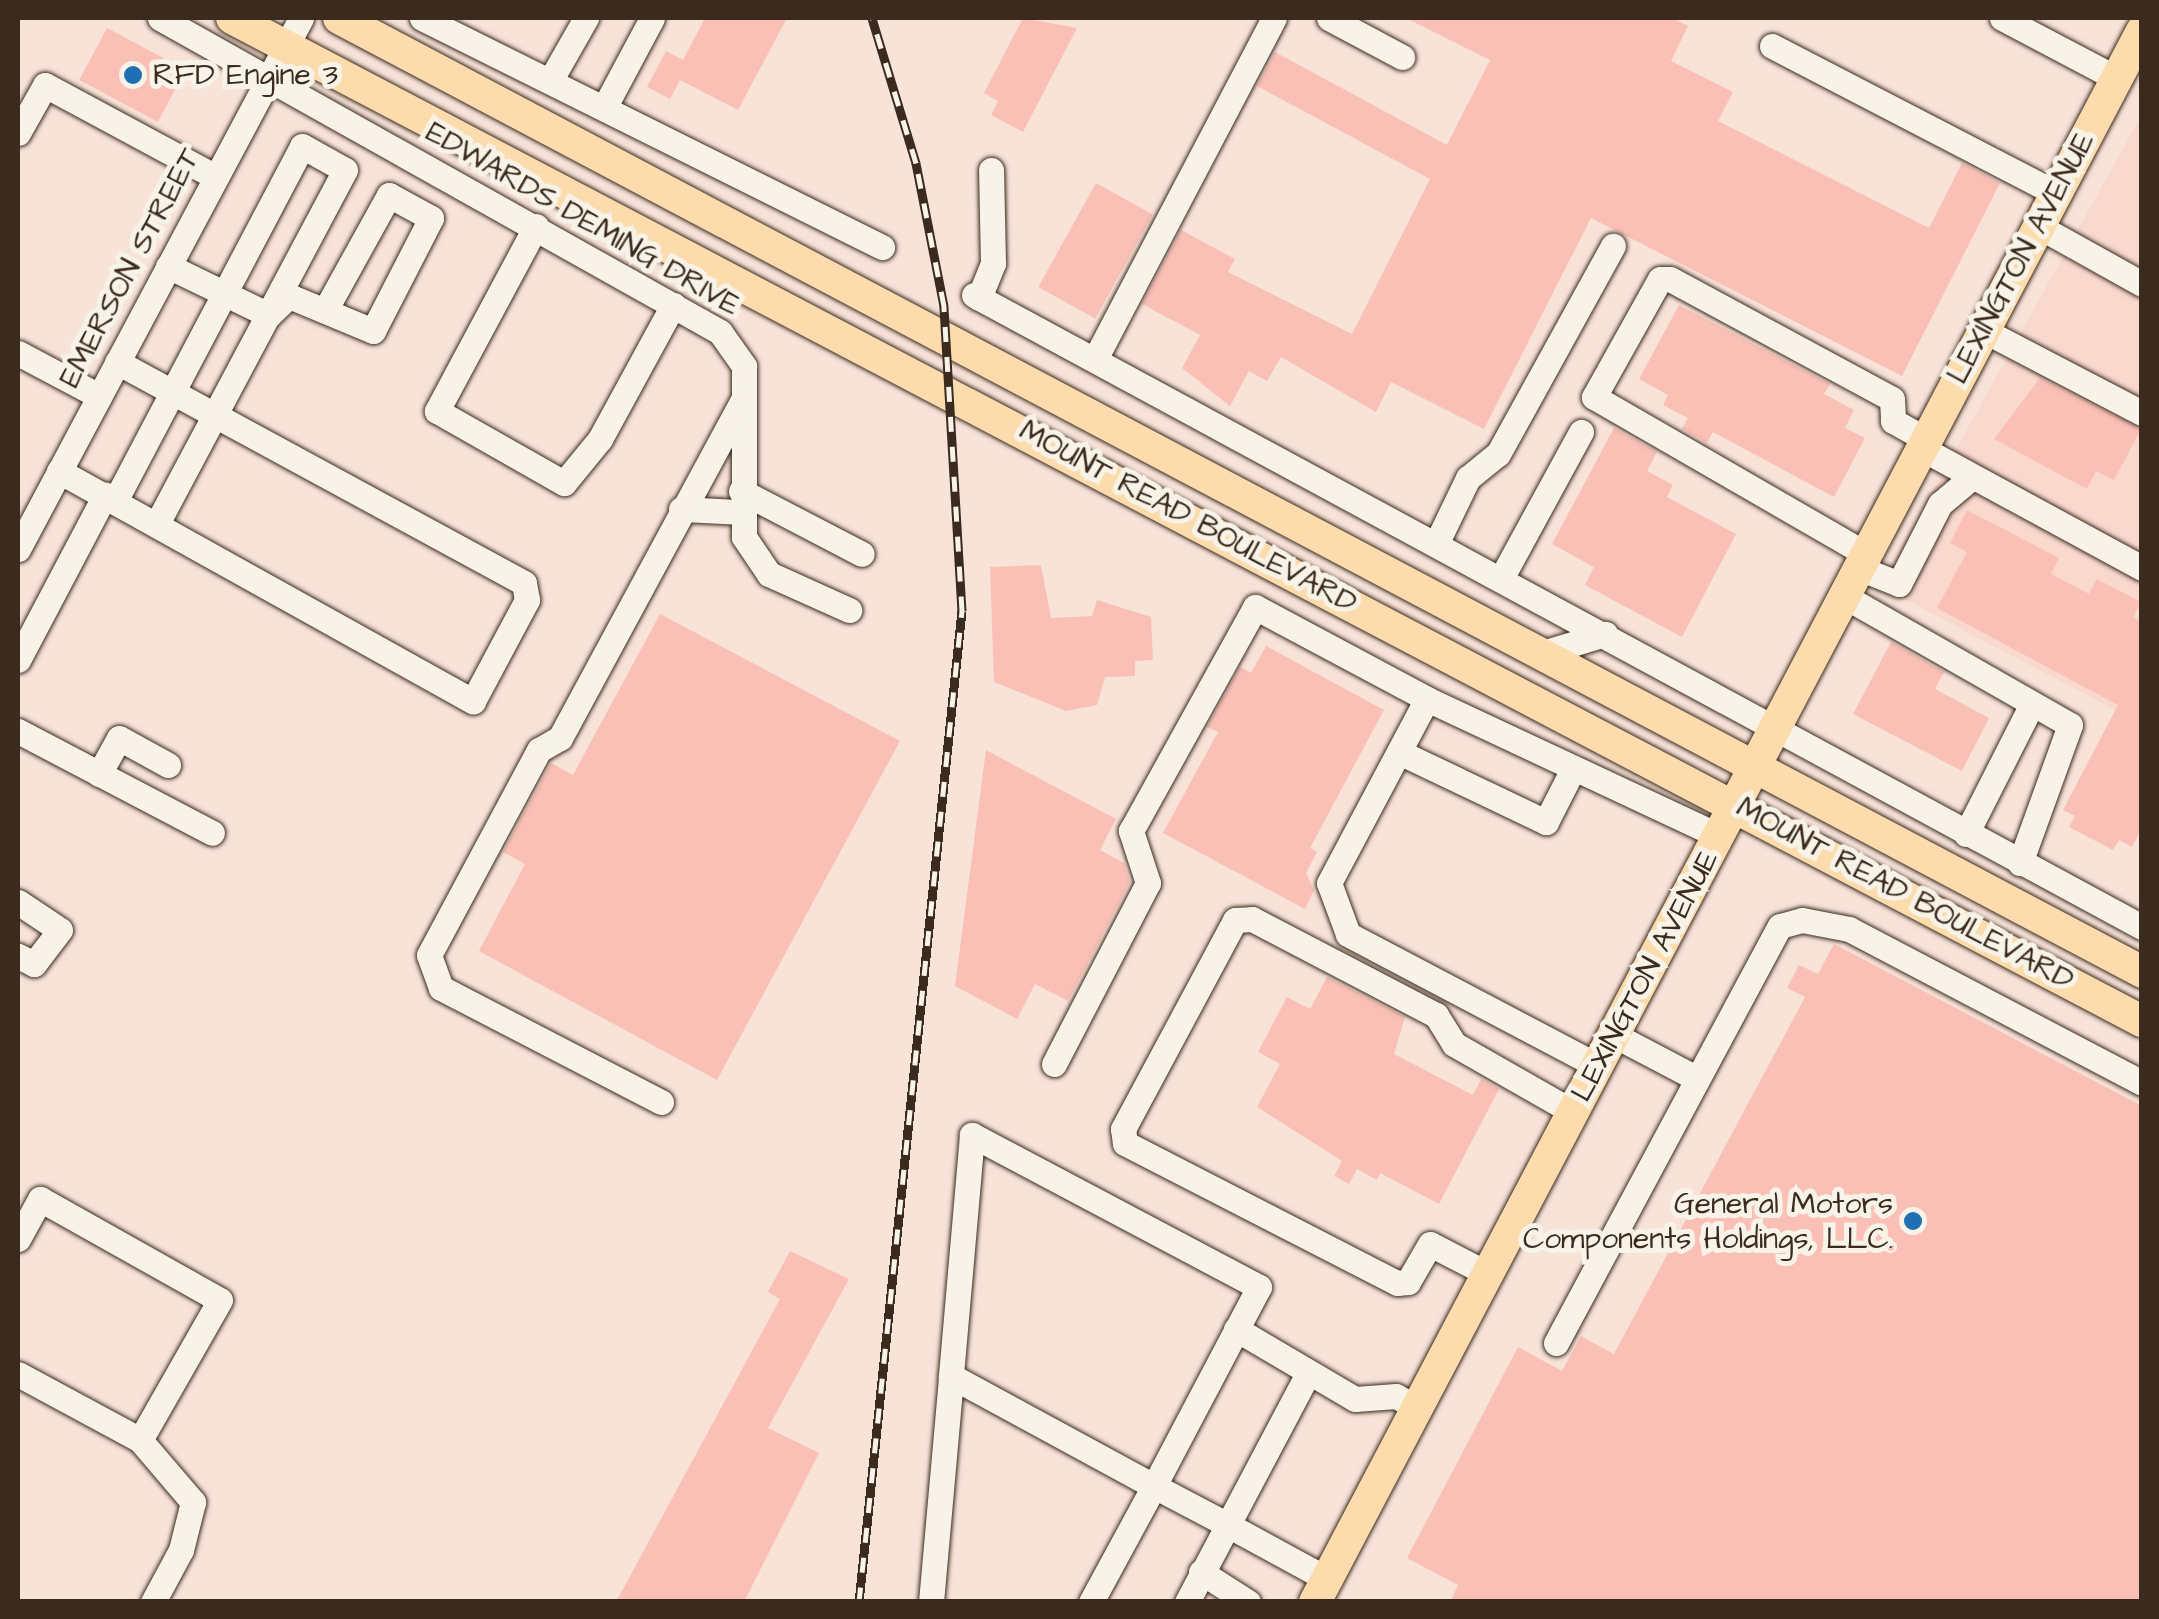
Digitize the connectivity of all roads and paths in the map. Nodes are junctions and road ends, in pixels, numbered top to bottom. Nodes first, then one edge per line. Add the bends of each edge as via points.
1 (160, 18) edge
2 (232, 18) edge
3 (339, 18) edge
4 (422, 18) edge
5 (586, 18) edge
6 (652, 18) edge
7 (1274, 18) edge
8 (1329, 18) edge
9 (2002, 18) edge
10 (452, 24) edge
11 (2142, 31) edge
12 (293, 32) edge
13 (1772, 46) dead end
14 (1402, 57) dead end
15 (270, 76) junction
16 (2116, 78) junction
17 (550, 81) junction
18 (604, 108) junction
19 (18, 133) edge
20 (991, 170) dead end
21 (216, 177) junction
22 (2055, 193) junction
23 (536, 226) junction
24 (2038, 226) junction
25 (1612, 246) dead end
26 (882, 247) dead end
27 (168, 266) junction
28 (2142, 284) edge
29 (223, 294) junction
30 (673, 305) junction
31 (327, 307) junction
32 (269, 314) junction
33 (1984, 330) junction
34 (18, 353) edge
35 (1095, 359) junction
36 (117, 362) junction
37 (171, 391) junction
38 (745, 394) junction
39 (99, 396) junction
40 (2142, 413) edge
41 (215, 415) junction
42 (1580, 432) dead end
43 (1923, 444) junction
44 (59, 471) junction
45 (1972, 477) junction
46 (110, 498) junction
47 (740, 501) junction
48 (681, 509) junction
49 (157, 524) junction
50 (1438, 540) junction
51 (18, 548) edge
52 (862, 554) dead end
53 (2142, 568) edge
54 (1856, 573) junction
55 (1503, 574) junction
56 (849, 610) dead end
57 (1604, 634) junction
58 (1546, 652) junction
59 (18, 660) edge
60 (1428, 700) junction
61 (2032, 704) junction
62 (18, 732) edge
63 (1774, 732) junction
64 (1399, 752) junction
65 (168, 764) dead end
66 (1757, 764) junction
67 (1573, 769) junction
68 (99, 774) junction
69 (1736, 803) junction
70 (212, 833) dead end
71 (1966, 834) junction
72 (1719, 836) junction
73 (2020, 862) junction
74 (18, 902) edge
75 (2142, 927) edge
76 (18, 956) edge
77 (2142, 972) edge
78 (2142, 1021) edge
79 (1614, 1035) junction
80 (1054, 1064) dead end
81 (1598, 1066) junction
82 (1694, 1077) junction
83 (2142, 1083) edge
84 (661, 1102) dead end
85 (1573, 1112) junction
86 (18, 1238) edge
87 (1488, 1274) junction
88 (1236, 1329) junction
89 (1556, 1343) dead end
90 (1309, 1372) junction
91 (18, 1374) edge
92 (951, 1376) junction
93 (1417, 1408) junction
94 (140, 1440) junction
95 (1154, 1486) junction
96 (1226, 1524) junction
97 (1202, 1572) junction
98 (1321, 1590) edge
99 (153, 1602) edge
100 (931, 1602) edge
101 (1091, 1602) edge
102 (1187, 1602) edge
103 (1248, 1602) edge

1 - 15 street
2 - 12 main road, MOUNT READ BOULEVARD
3 - 58 main road, MOUNT READ BOULEVARD
4 - 10 street
5 - 17 street
6 - 18 street
7 - 35 street
8 - 14 street
9 - 16 street
10 - 17 street
11 - 16 main road, LEXINGTON AVENUE
12 - 15 street, EMERSON STREET
12 - 69 main road, MOUNT READ BOULEVARD
13 - 22 street
15 - 21 street, EMERSON STREET
15 - 23 street, EDWARDS DEMING DRIVE
16 - 22 main road, LEXINGTON AVENUE
17 - 18 street
18 - 26 street
19 - 21 street via 45,85
20 - 35 street via 994,263 976,296
21 - 27 street, EMERSON STREET
22 - 24 main road, LEXINGTON AVENUE
23 - 30 street, EDWARDS DEMING DRIVE
23 - 30 street via 437,411 564,482 600,439
24 - 28 street
24 - 33 main road, LEXINGTON AVENUE
25 - 50 street via 1498,454 1468,478
27 - 29 street
27 - 36 street, EMERSON STREET
29 - 32 street
29 - 32 street via 302,146 346,170
29 - 37 street
30 - 38 street, EDWARDS DEMING DRIVE via 736,348
31 - 31 street via 373,331 431,218 389,195
31 - 32 street via 289,296
32 - 41 street
33 - 40 street
33 - 43 main road, LEXINGTON AVENUE
34 - 39 street
35 - 50 street
36 - 37 street
36 - 39 street, EMERSON STREET
37 - 41 street
37 - 46 street
38 - 47 street, EDWARDS DEMING DRIVE
38 - 48 street
39 - 44 street, EMERSON STREET
41 - 49 street
41 - 49 street via 524,583 527,600 472,702
42 - 55 street
43 - 45 street
43 - 54 main road, LEXINGTON AVENUE
43 - 54 street via 1893,422 1892,399 1670,279 1660,279 1594,397
44 - 46 street
44 - 51 street, EMERSON STREET
45 - 53 street
45 - 54 street via 1940,504 1899,584
46 - 49 street
46 - 59 street
47 - 48 street
47 - 52 street
47 - 56 street, EDWARDS DEMING DRIVE via 748,548 769,574
48 - 84 street via 560,738 539,750 429,955 441,988
50 - 55 street
54 - 61 street
54 - 63 main road, LEXINGTON AVENUE
55 - 57 street
57 - 58 street
57 - 63 street
58 - 66 main road, MOUNT READ BOULEVARD
60 - 64 street
60 - 67 street
60 - 80 street via 1255,606 1131,831 1148,883
61 - 71 street
61 - 73 street via 2070,726 2073,738 2031,818 2034,837
62 - 68 street
63 - 66 main road, LEXINGTON AVENUE
63 - 71 street
64 - 67 street via 1546,822
64 - 81 street via 1330,882 1332,911 1348,934
65 - 68 street via 119,738
66 - 69 main road, LEXINGTON AVENUE
66 - 77 main road, MOUNT READ BOULEVARD
67 - 72 street
68 - 70 street
69 - 72 main road, LEXINGTON AVENUE
69 - 78 main road, MOUNT READ BOULEVARD
71 - 73 street
72 - 79 main road, LEXINGTON AVENUE
73 - 75 street
74 - 76 street via 60,930 34,964
79 - 81 main road, LEXINGTON AVENUE
79 - 82 street
81 - 85 main road, LEXINGTON AVENUE
82 - 83 street via 1767,942 1802,920 1848,929
82 - 89 street
85 - 87 main road, LEXINGTON AVENUE
85 - 87 street via 1454,1044 1436,1014 1252,919 1235,920 1123,1129 1125,1143 1397,1282 1408,1282 1430,1244
86 - 94 street via 40,1199 220,1300
87 - 93 main road, LEXINGTON AVENUE
88 - 90 street
88 - 92 street via 1258,1287 972,1135
88 - 95 street
90 - 93 street via 1355,1398 1396,1396
90 - 96 street
91 - 94 street
92 - 95 street
92 - 100 street
93 - 98 main road, LEXINGTON AVENUE
94 - 99 street via 192,1502 181,1550
95 - 96 street
95 - 101 street
96 - 97 street
96 - 98 street
97 - 102 street
97 - 103 street

